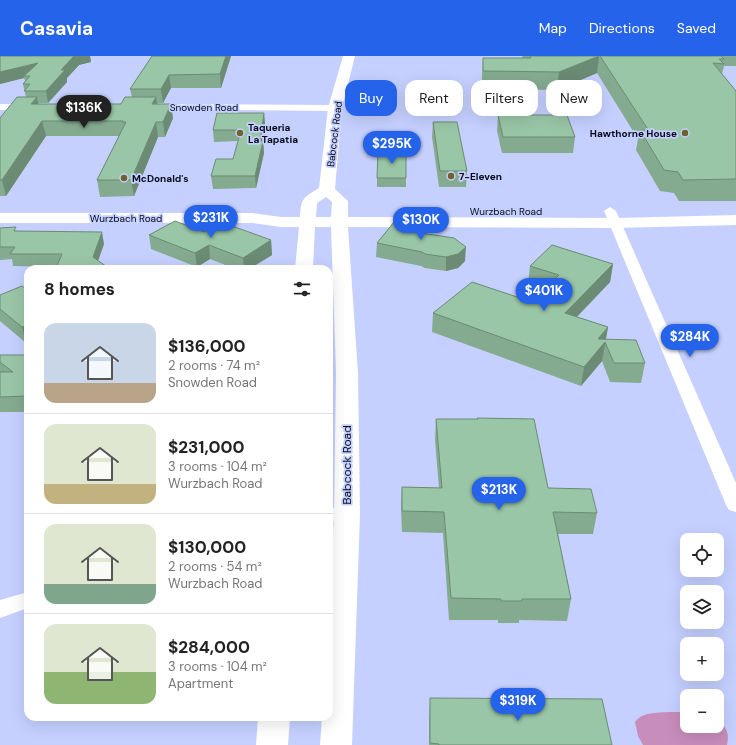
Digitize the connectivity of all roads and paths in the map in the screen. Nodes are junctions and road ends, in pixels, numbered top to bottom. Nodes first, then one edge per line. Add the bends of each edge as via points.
1 (349, 56) edge
2 (0, 107) edge
3 (44, 107) edge
4 (135, 107) edge
5 (335, 108) junction
6 (327, 190) junction
7 (736, 209) edge
8 (306, 217) junction
9 (340, 217) junction
10 (613, 217) junction
11 (0, 218) edge
12 (736, 220) edge
13 (304, 265) edge
14 (736, 505) edge
15 (338, 515) edge
16 (24, 601) edge
17 (0, 609) edge
18 (274, 721) edge
19 (272, 745) edge
20 (336, 745) edge

1 - 5 main road, Babcock Road
2 - 3 street
4 - 5 street, Snowden Road
5 - 6 main road, Babcock Road
6 - 8 main road via 308,201
6 - 9 main road, Babcock Road via 340,201
7 - 10 main road, Wurzbach Road
8 - 9 main road, Wurzbach Road
8 - 11 main road, Wurzbach Road via 281,222 252,218
8 - 13 main road
9 - 10 main road, Wurzbach Road
9 - 15 main road, Babcock Road via 346,373
10 - 12 main road, Wurzbach Road
10 - 14 street
15 - 20 main road, Babcock Road
16 - 17 street
18 - 19 main road

